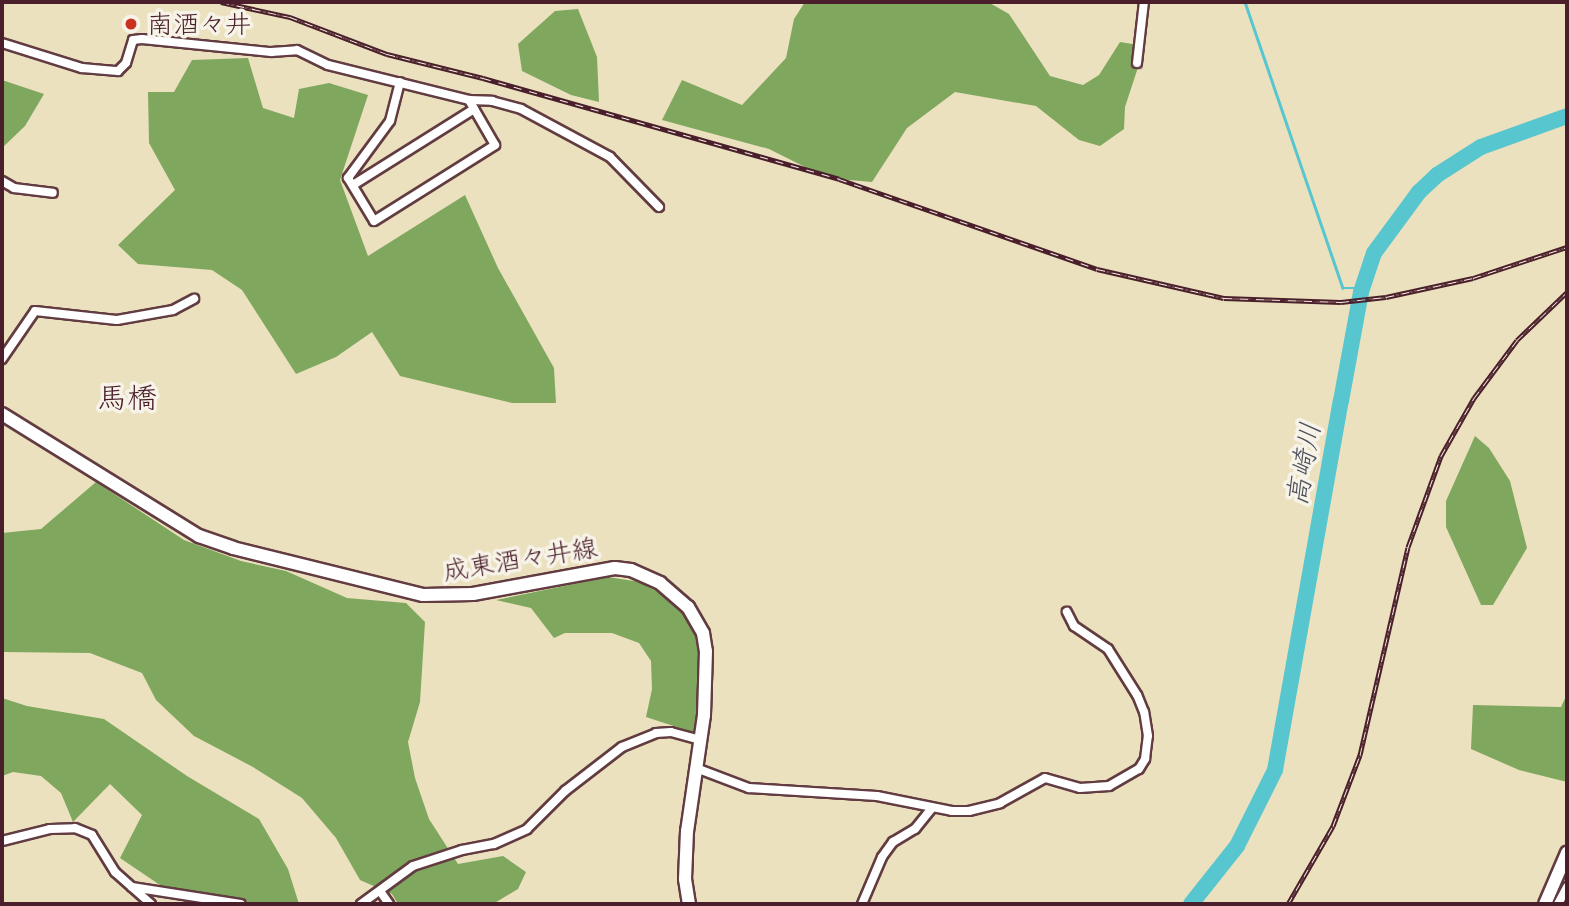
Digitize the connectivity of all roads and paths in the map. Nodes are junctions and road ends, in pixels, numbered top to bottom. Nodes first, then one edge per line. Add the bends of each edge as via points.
1 (1144, 2) edge
2 (2, 43) edge
3 (1138, 63) dead end
4 (400, 82) junction
5 (469, 100) junction
6 (474, 109) junction
7 (2, 181) edge
8 (352, 185) junction
9 (53, 193) dead end
10 (659, 207) dead end
11 (194, 299) dead end
12 (2, 359) edge
13 (2, 414) edge
14 (1067, 612) dead end
15 (701, 740) junction
16 (696, 768) junction
17 (932, 808) junction
18 (2, 841) edge
19 (1567, 853) edge
20 (132, 887) junction
21 (1567, 887) edge
22 (380, 891) junction
23 (151, 904) edge
24 (241, 904) edge
25 (361, 904) edge
26 (389, 904) edge
27 (689, 904) edge
28 (862, 904) edge
29 (1545, 904) edge
30 (1558, 904) edge

1 - 3 street
2 - 4 street via 82,68 117,71 126,63 133,40 271,52 297,50 328,65
4 - 5 street
4 - 8 street via 390,121 348,178
5 - 6 street
5 - 10 street via 521,109 610,157
6 - 8 street
6 - 8 street via 495,145 462,166 374,220
7 - 9 street via 14,188
11 - 12 street via 173,310 117,320 35,311
13 - 15 main road, 成東酒々井線 via 199,536 376,584 447,596 593,569 645,575 688,607 703,633 706,672
14 - 17 street via 1074,626 1108,649 1138,695 1148,736 1139,769 1109,786 1080,788 1045,778 1016,797 984,809
15 - 16 main road, 成東酒々井線
15 - 22 street via 656,733 622,747 565,791 527,829 494,844 422,862
16 - 17 street via 749,788 877,796
16 - 27 main road, 成東酒々井線 via 685,859
17 - 28 street via 915,829 893,842
18 - 20 street via 75,828 92,835 115,872
19 - 29 main road
20 - 23 street
20 - 24 street
21 - 30 street
22 - 25 street
22 - 26 street

